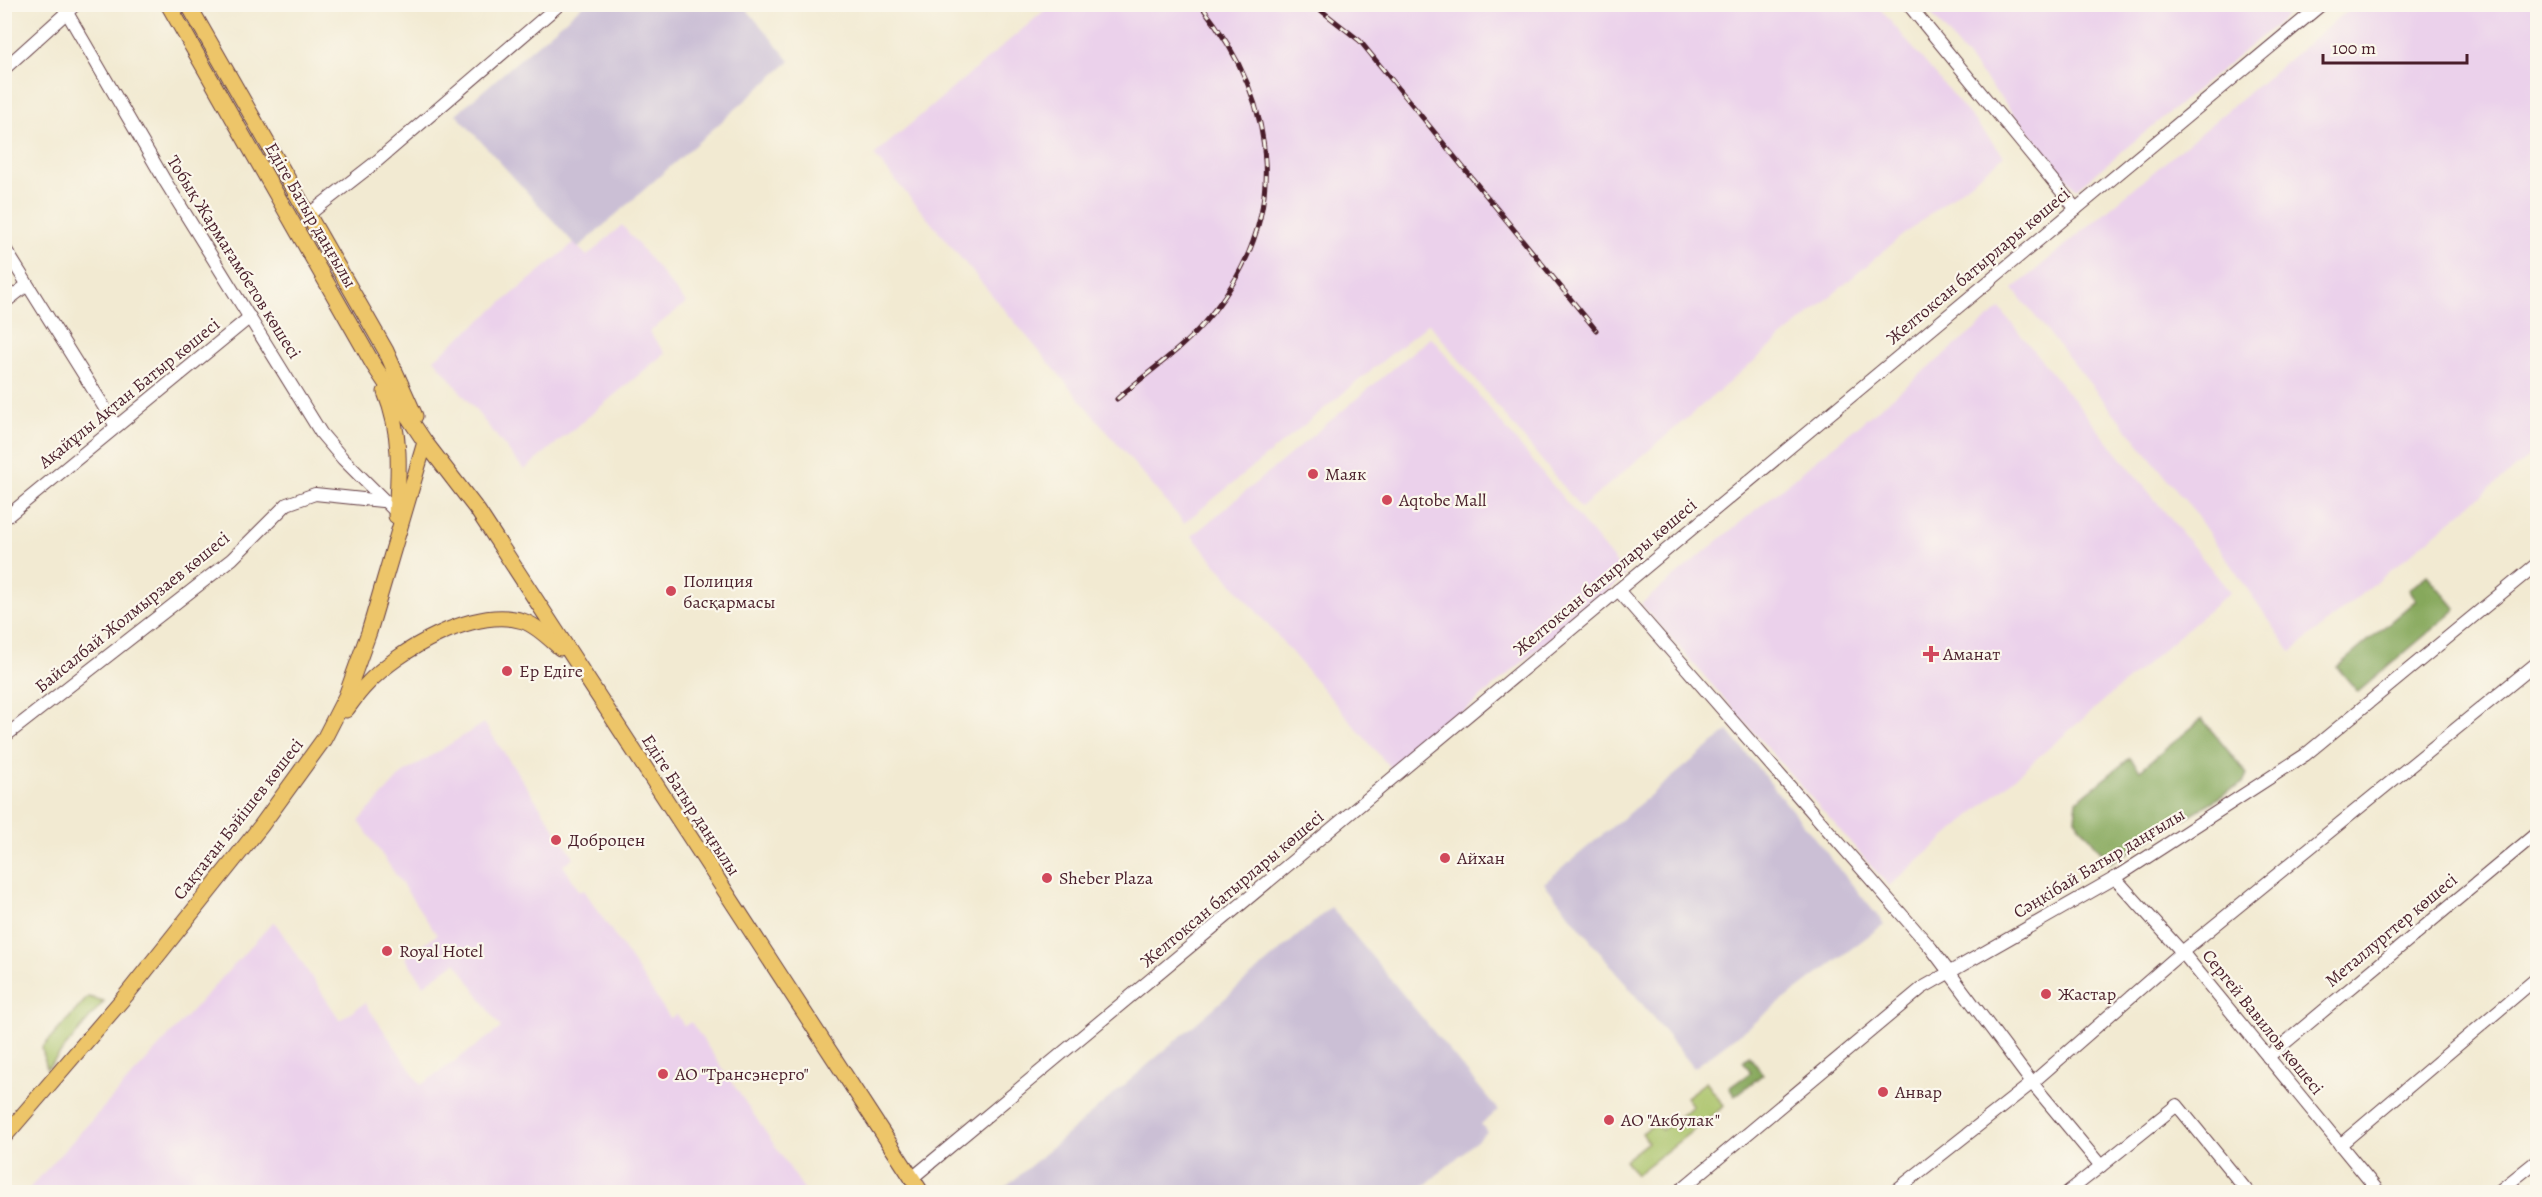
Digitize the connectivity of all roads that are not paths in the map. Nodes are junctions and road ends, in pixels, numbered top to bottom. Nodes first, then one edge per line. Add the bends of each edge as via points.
1 (76, 4) edge
2 (168, 4) edge
3 (188, 4) edge
4 (560, 4) edge
5 (1908, 4) edge
6 (2322, 4) edge
7 (64, 9) edge
8 (4, 69) edge
9 (2076, 209) junction
10 (308, 215) junction
11 (4, 247) edge
12 (27, 285) junction
13 (4, 303) edge
14 (250, 318) junction
15 (373, 364) junction
16 (116, 426) junction
17 (425, 442) junction
18 (382, 501) junction
19 (396, 512) junction
20 (4, 519) edge
21 (393, 548) junction
22 (2538, 563) edge
23 (1618, 590) junction
24 (2538, 662) edge
25 (578, 667) junction
26 (4, 737) edge
27 (324, 739) junction
28 (2538, 832) edge
29 (2115, 878) junction
30 (2182, 952) junction
31 (1949, 972) junction
32 (2538, 977) edge
33 (2268, 1057) junction
34 (2032, 1083) junction
35 (4, 1137) edge
36 (2340, 1145) junction
37 (2538, 1160) edge
38 (2101, 1166) junction
39 (911, 1179) junction
40 (921, 1192) edge
41 (1678, 1192) edge
42 (1894, 1192) edge
43 (2068, 1192) edge
44 (2248, 1192) edge
45 (2379, 1192) edge
46 (2498, 1192) edge

1 - 7 street
2 - 15 main road, Едіге Батыр даңғылы
3 - 10 main road, Едіге Батыр даңғылы
4 - 10 street via 376,162
5 - 9 street
6 - 9 street, Желтоксан батырлары көшесі
7 - 8 street
7 - 14 street, Тобық Жармағамбетов көшесі
9 - 23 street, Желтоксан батырлары көшесі
10 - 17 main road, Едіге Батыр даңғылы via 391,361
11 - 12 street
12 - 13 street
12 - 16 street
14 - 16 street, Ақайұлы Ақтан Батыр көшесі
14 - 18 street, Тобық Жармағамбетов көшесі via 321,433
15 - 17 main road, Едіге Батыр даңғылы
15 - 19 main road via 390,404 398,438 400,478
16 - 20 street, Ақайұлы Ақтан Батыр көшесі
17 - 21 main road, Сақтаған Бәйішев көшесі
17 - 25 main road, Едіге Батыр даңғылы via 478,511
18 - 19 street, Тобық Жармағамбетов көшесі
18 - 26 street, Байсалбай Жолмырзаев көшесі via 315,494 287,504 232,559
19 - 21 main road
21 - 27 main road, Сақтаған Бәйішев көшесі via 346,696
22 - 29 street, Сәңкібай Батыр даңғылы via 2305,755
23 - 31 street
23 - 39 street, Желтоксан батырлары көшесі
24 - 30 street
25 - 27 main road via 551,639 525,622 501,617 462,625 417,645 393,661 366,684
25 - 39 main road, Едіге Батыр даңғылы
27 - 35 main road, Сақтаған Бәйішев көшесі via 261,826
28 - 33 street, Металлургтер көшесі
29 - 30 street, Сергей Вавилов көшесі
29 - 31 street, Сәңкібай Батыр даңғылы
30 - 33 street, Сергей Вавилов көшесі
30 - 34 street
31 - 34 street
31 - 41 street, Сәңкібай Батыр даңғылы via 1922,988
32 - 36 street
33 - 36 street, Сергей Вавилов көшесі
34 - 38 street
34 - 42 street
36 - 45 street, Сергей Вавилов көшесі
37 - 46 street
38 - 43 street
38 - 44 street via 2177,1105
39 - 40 main road, Едіге Батыр даңғылы

